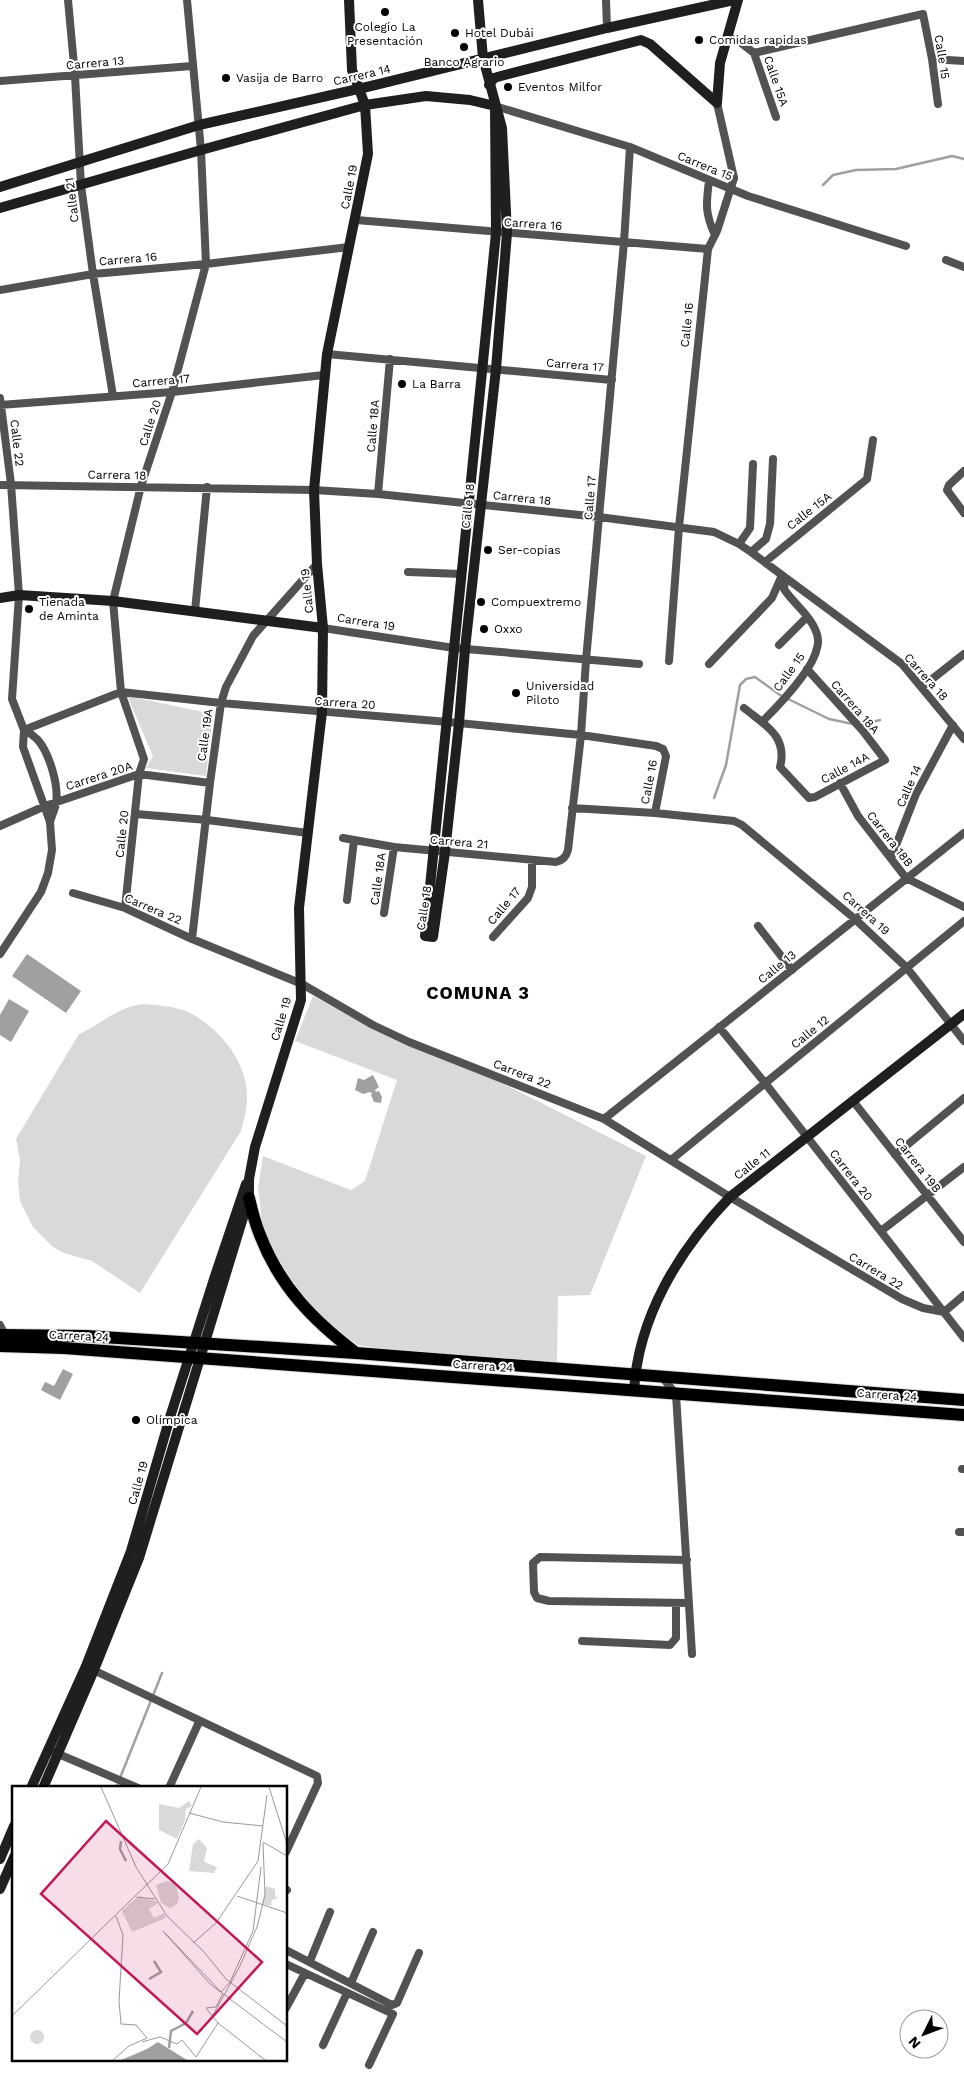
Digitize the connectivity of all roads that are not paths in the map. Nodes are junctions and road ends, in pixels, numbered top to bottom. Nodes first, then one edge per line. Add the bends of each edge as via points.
1 (68, 0) edge
2 (187, 0) edge
3 (349, 0) edge
4 (478, 0) edge
5 (606, 0) edge
6 (734, 0) edge
7 (738, 0) edge
8 (607, 28) junction
9 (727, 36) junction
10 (754, 53) junction
11 (483, 58) junction
12 (932, 59) junction
13 (964, 61) edge
14 (192, 66) junction
15 (75, 76) junction
16 (0, 81) edge
17 (489, 86) junction
18 (360, 88) junction
19 (716, 103) junction
20 (938, 104) dead end
21 (365, 105) junction
22 (496, 106) junction
23 (776, 117) dead end
24 (199, 125) junction
25 (630, 147) junction
26 (201, 150) junction
27 (80, 161) junction
28 (709, 181) junction
29 (81, 184) junction
30 (0, 187) edge
31 (0, 208) edge
32 (356, 220) junction
33 (502, 233) junction
34 (715, 235) junction
35 (624, 242) junction
36 (906, 246) dead end
37 (349, 248) junction
38 (708, 249) junction
39 (946, 260) dead end
40 (206, 264) junction
41 (964, 268) edge
42 (93, 274) junction
43 (0, 290) edge
44 (327, 354) junction
45 (390, 359) junction
46 (484, 367) junction
47 (496, 368) junction
48 (324, 376) junction
49 (612, 380) junction
50 (172, 392) junction
51 (113, 396) junction
52 (0, 403) edge
53 (873, 440) dead end
54 (773, 459) dead end
55 (753, 464) dead end
56 (964, 472) edge
57 (11, 484) junction
58 (0, 485) edge
59 (141, 486) junction
60 (207, 487) junction
61 (314, 490) junction
62 (378, 494) junction
63 (469, 504) junction
64 (480, 505) junction
65 (964, 513) edge
66 (599, 517) junction
67 (679, 527) junction
68 (739, 544) junction
69 (751, 552) junction
70 (765, 562) junction
71 (316, 564) junction
72 (408, 572) dead end
73 (461, 574) junction
74 (784, 576) junction
75 (19, 595) junction
76 (0, 598) edge
77 (113, 601) junction
78 (195, 611) junction
79 (807, 617) junction
80 (266, 620) junction
81 (323, 628) junction
82 (779, 645) dead end
83 (454, 648) junction
84 (465, 648) junction
85 (964, 654) edge
86 (586, 660) junction
87 (669, 661) dead end
88 (639, 664) dead end
89 (709, 664) dead end
90 (807, 669) junction
91 (922, 686) junction
92 (121, 692) junction
93 (221, 704) junction
94 (744, 708) dead end
95 (322, 712) junction
96 (453, 722) junction
97 (762, 722) junction
98 (953, 725) junction
99 (24, 730) junction
100 (581, 735) junction
101 (964, 738) edge
102 (666, 756) joint
103 (885, 760) joint
104 (139, 774) junction
105 (210, 783) junction
106 (840, 783) junction
107 (56, 802) junction
108 (45, 806) junction
109 (572, 808) junction
110 (656, 813) junction
111 (136, 814) junction
112 (207, 820) junction
113 (50, 822) junction
114 (0, 826) edge
115 (308, 833) junction
116 (964, 833) edge
117 (343, 838) dead end
118 (354, 840) junction
119 (394, 848) junction
120 (568, 850) joint
121 (440, 852) junction
122 (891, 858) junction
123 (532, 860) junction
124 (906, 878) junction
125 (73, 893) dead end
126 (347, 900) dead end
127 (964, 907) edge
128 (125, 908) junction
129 (384, 914) dead end
130 (855, 919) junction
131 (964, 921) edge
132 (758, 926) dead end
133 (493, 937) dead end
134 (192, 939) junction
135 (0, 954) edge
136 (907, 968) junction
137 (792, 970) junction
138 (302, 984) junction
139 (964, 1014) edge
140 (950, 1024) junction
141 (719, 1028) junction
142 (964, 1041) edge
143 (765, 1083) junction
144 (964, 1098) edge
145 (853, 1101) junction
146 (604, 1119) junction
147 (806, 1136) junction
148 (895, 1155) junction
149 (671, 1160) junction
150 (964, 1167) edge
151 (249, 1179) junction
152 (927, 1195) junction
153 (730, 1197) junction
154 (249, 1198) junction
155 (881, 1230) junction
156 (964, 1242) edge
157 (220, 1278) junction
158 (964, 1295) edge
159 (944, 1312) junction
160 (1, 1336) edge
161 (964, 1338) edge
162 (200, 1344) junction
163 (356, 1353) junction
164 (196, 1358) junction
165 (635, 1375) junction
166 (662, 1377) junction
167 (634, 1391) junction
168 (676, 1394) junction
169 (964, 1400) edge
170 (964, 1415) edge
171 (687, 1560) junction
172 (676, 1603) junction
173 (689, 1603) junction
174 (582, 1641) dead end
175 (692, 1654) dead end
176 (90, 1668) junction
177 (199, 1722) junction
178 (53, 1751) junction
179 (32, 1786) edge
180 (44, 1786) edge
181 (134, 1786) edge
182 (170, 1786) edge
183 (12, 1833) edge
184 (288, 1848) edge
185 (0, 1859) edge
186 (12, 1862) edge
187 (0, 1889) edge
188 (330, 1912) dead end
189 (373, 1932) dead end
190 (288, 1951) edge
191 (419, 1953) dead end
192 (310, 1961) junction
193 (288, 1965) edge
194 (305, 1973) junction
195 (351, 1983) junction
196 (347, 1993) junction
197 (288, 2004) edge
198 (323, 2045) dead end
199 (369, 2065) dead end

1 - 15 street, Calle 21
2 - 14 street, Calle 20
3 - 18 street, Calle 19 via 352,70
4 - 11 street, Calle 18
5 - 8 street
6 - 8 street, Carrera 14
7 - 9 street, Calle 16
8 - 11 street, Carrera 14
9 - 10 street
9 - 19 street, Calle 16 via 720,63
10 - 12 street, Calle 15 via 923,14
10 - 23 street, Calle 15A
11 - 17 street, Calle 18
11 - 18 street, Carrera 14
12 - 13 street
12 - 20 street, Calle 15
14 - 15 street, Carrera 13
14 - 24 street, Calle 20
15 - 16 street, Carrera 13
15 - 27 street, Calle 21
17 - 19 street via 494,78 641,40 650,44
17 - 22 street, Calle 18
18 - 21 street, Calle 19
18 - 24 street, Carrera 14
19 - 34 street, Calle 16, bridge via 734,178
21 - 22 street via 426,96
21 - 26 street
21 - 32 street, Calle 19 via 368,154
22 - 25 street, Carrera 15
22 - 33 street, Calle 18
24 - 26 street, Calle 20
24 - 27 street, Carrera 14
25 - 28 street, Carrera 15
25 - 35 street, Calle 17
26 - 29 street
26 - 40 street, Calle 20
27 - 29 street, Calle 21
27 - 30 street, Carrera 14
28 - 34 street via 707,217
28 - 36 street, Carrera 15
29 - 31 street
29 - 42 street, Calle 21
32 - 33 street, Carrera 16
32 - 37 street, Calle 19
33 - 35 street, Carrera 16
33 - 46 street, Calle 18
33 - 47 street, Calle 18
34 - 38 street, Calle 16
35 - 38 street, Carrera 16
35 - 49 street, Calle 17
37 - 40 street, Carrera 16
37 - 44 street, Calle 19
38 - 67 street, Calle 16
39 - 41 street
40 - 42 street, Carrera 16
40 - 50 street, Calle 20
42 - 43 street, Carrera 16
42 - 51 street, Calle 21
44 - 45 street, Carrera 17
44 - 48 street, Calle 19
45 - 46 street, Carrera 17
45 - 62 street, Calle 18A
46 - 47 street, Carrera 17
46 - 63 street, Calle 18
47 - 49 street, Carrera 17
47 - 64 street, Calle 18
48 - 50 street, Carrera 17
48 - 61 street, Calle 19
49 - 66 street, Calle 17
50 - 51 street, Carrera 17
50 - 59 street, Calle 20
51 - 52 street, Carrera 17
52 - 57 street, Calle 22
53 - 70 street, Calle 15A via 867,479
54 - 69 street via 770,524 766,539
55 - 68 street via 750,528
56 - 65 street via 950,485 948,493
57 - 58 street, Carrera 18
57 - 59 street, Carrera 18
57 - 75 street, Calle 22
59 - 60 street, Carrera 18
59 - 77 street, Calle 20
60 - 61 street, Carrera 18
60 - 78 street
61 - 62 street, Carrera 18
61 - 71 street, Calle 19
62 - 63 street, Carrera 18
63 - 64 street, Carrera 18
63 - 73 street, Calle 18
64 - 66 street, Carrera 18
64 - 84 street, Calle 18
66 - 67 street, Carrera 18
66 - 86 street, Calle 17
67 - 68 street, Carrera 18 via 714,532
67 - 87 street, Calle 16
68 - 69 street, Carrera 18
69 - 70 street, Carrera 18
70 - 74 street, Carrera 18
71 - 80 street, Calle 19A
71 - 81 street, Calle 19
72 - 73 street
73 - 83 street, Calle 18
74 - 79 street via 784,589
74 - 89 street via 772,598
74 - 91 street, Carrera 18 via 902,664
75 - 76 street, Carrera 19
75 - 77 street, Carrera 19
75 - 99 street, Calle 22 via 12,699
77 - 78 street, Carrera 19
77 - 92 street, Calle 20
78 - 80 street, Carrera 19
79 - 82 street
79 - 90 street, Calle 15 via 815,628 818,642
80 - 81 street, Carrera 19
80 - 93 street, Calle 19A via 253,636 226,687
81 - 83 street, Carrera 19
81 - 95 street, Calle 19
83 - 84 street, Carrera 19
83 - 96 street, Calle 18
84 - 86 street, Carrera 19
84 - 96 street, Calle 18
85 - 91 street
86 - 88 street, Carrera 19
86 - 100 street, Calle 17
90 - 97 street, Calle 15
90 - 103 street, Carrera 18A
91 - 98 street, Carrera 18
92 - 93 street, Carrera 20
92 - 99 street, Carrera 20
92 - 104 street, Calle 20 via 144,759
93 - 95 street, Carrera 20
93 - 105 street, Calle 19A
94 - 97 street
95 - 96 street, Carrera 20
95 - 115 street, Calle 19
96 - 100 street, Carrera 20
96 - 121 street, Calle 18
97 - 106 street, Calle 14A via 780,740 783,754 780,766 806,796 815,797
98 - 101 street, Carrera 18
98 - 122 street, Calle 14 via 916,794
99 - 107 street, Calle 22 via 36,738 47,755
99 - 108 street, Calle 22 via 23,747
100 - 102 street, Carrera 20 via 656,746 663,749
100 - 109 street, Calle 17
102 - 110 street, Calle 16
103 - 106 street, Calle 14A
104 - 105 street, Carrera 20A
104 - 107 street, Carrera 20A
104 - 111 street, Calle 20
105 - 112 street, Calle 19A
106 - 122 street, Carrera 18B via 858,816
107 - 108 street, Carrera 20A
107 - 113 street, Calle 22
108 - 113 street, Calle 22
108 - 114 street, Carrera 20A
109 - 110 street
109 - 120 street, Calle 17
110 - 130 street, Carrera 19 via 734,821
111 - 112 street
111 - 128 street, Calle 20
112 - 115 street
112 - 134 street, Calle 19A
113 - 135 street, Calle 22 via 52,850 45,882
115 - 138 street, Calle 19 via 299,908
116 - 124 street, Calle 13
117 - 118 street, Carrera 21
118 - 119 street, Carrera 21
118 - 126 street
119 - 121 street, Carrera 21
119 - 129 street, Calle 18A
120 - 123 street, Carrera 21 via 561,861
121 - 121 street, Calle 18 via 425,936 433,937
121 - 123 street, Carrera 21
122 - 124 street, Carrera 18B
123 - 133 street, Calle 17 via 532,887 528,898
124 - 127 street, Carrera 18B
124 - 130 street, Calle 13
125 - 128 street, Carrera 22
128 - 134 street, Carrera 22
130 - 136 street, Carrera 19
130 - 137 street, Calle 13
131 - 136 street, Calle 12
132 - 137 street
134 - 138 street, Carrera 22
136 - 140 street, Carrera 19
136 - 143 street, Calle 12
137 - 141 street, Calle 13
138 - 146 street, Carrera 22 via 409,1042
138 - 151 street, Calle 19 via 300,1000 255,1147
139 - 140 street, Calle 11
140 - 142 street, Carrera 19
140 - 145 street, Calle 11
141 - 143 street, Carrera 20
141 - 146 street, Calle 13
143 - 147 street, Carrera 20
143 - 149 street, Calle 12
144 - 148 street
145 - 147 street, Calle 11
145 - 148 street, Carrera 19B
146 - 149 street, Carrera 22
147 - 153 street, Calle 11
147 - 155 street, Carrera 20
148 - 152 street, Carrera 19B
149 - 153 street, Carrera 22
150 - 152 street
151 - 154 street, Calle 19
151 - 157 street, Calle 19
152 - 155 street
152 - 156 street, Carrera 19B
153 - 159 street, Carrera 22 via 902,1299
153 - 165 street, Calle 11 via 698,1233 656,1300 641,1343
154 - 157 street, Calle 19
154 - 163 main road via 260,1235 276,1270 299,1302 326,1330
155 - 159 street, Carrera 20
157 - 162 street, Calle 19
158 - 159 street
159 - 161 street, Carrera 20
160 - 162 main road, Carrera 24 via 86,1336
160 - 164 main road, Carrera 24 via 64,1348
162 - 163 main road, Carrera 24
162 - 164 street, Calle 19
163 - 165 main road, Carrera 24
164 - 167 main road, Carrera 24
164 - 176 street, Calle 19 via 172,1414 131,1551
165 - 166 main road, Carrera 24
165 - 167 street, Calle 11
166 - 168 street
166 - 169 main road, Carrera 24
167 - 168 main road, Carrera 24
168 - 170 main road, Carrera 24
168 - 171 street
171 - 172 street via 558,1556 540,1557 533,1563 534,1592 541,1600
171 - 173 street
172 - 173 street
172 - 174 street via 676,1638 670,1645
173 - 175 street
176 - 177 street
176 - 178 street, Calle 19
177 - 182 street
177 - 184 street via 317,1776 318,1783
178 - 179 street, Calle 19
178 - 180 street, Calle 19
178 - 181 street
183 - 185 street
186 - 187 street
188 - 192 street
189 - 195 street
190 - 192 street
191 - 195 street via 395,2005
192 - 195 street
193 - 194 street
194 - 196 street
194 - 197 street
196 - 198 street
196 - 199 street via 392,2014

